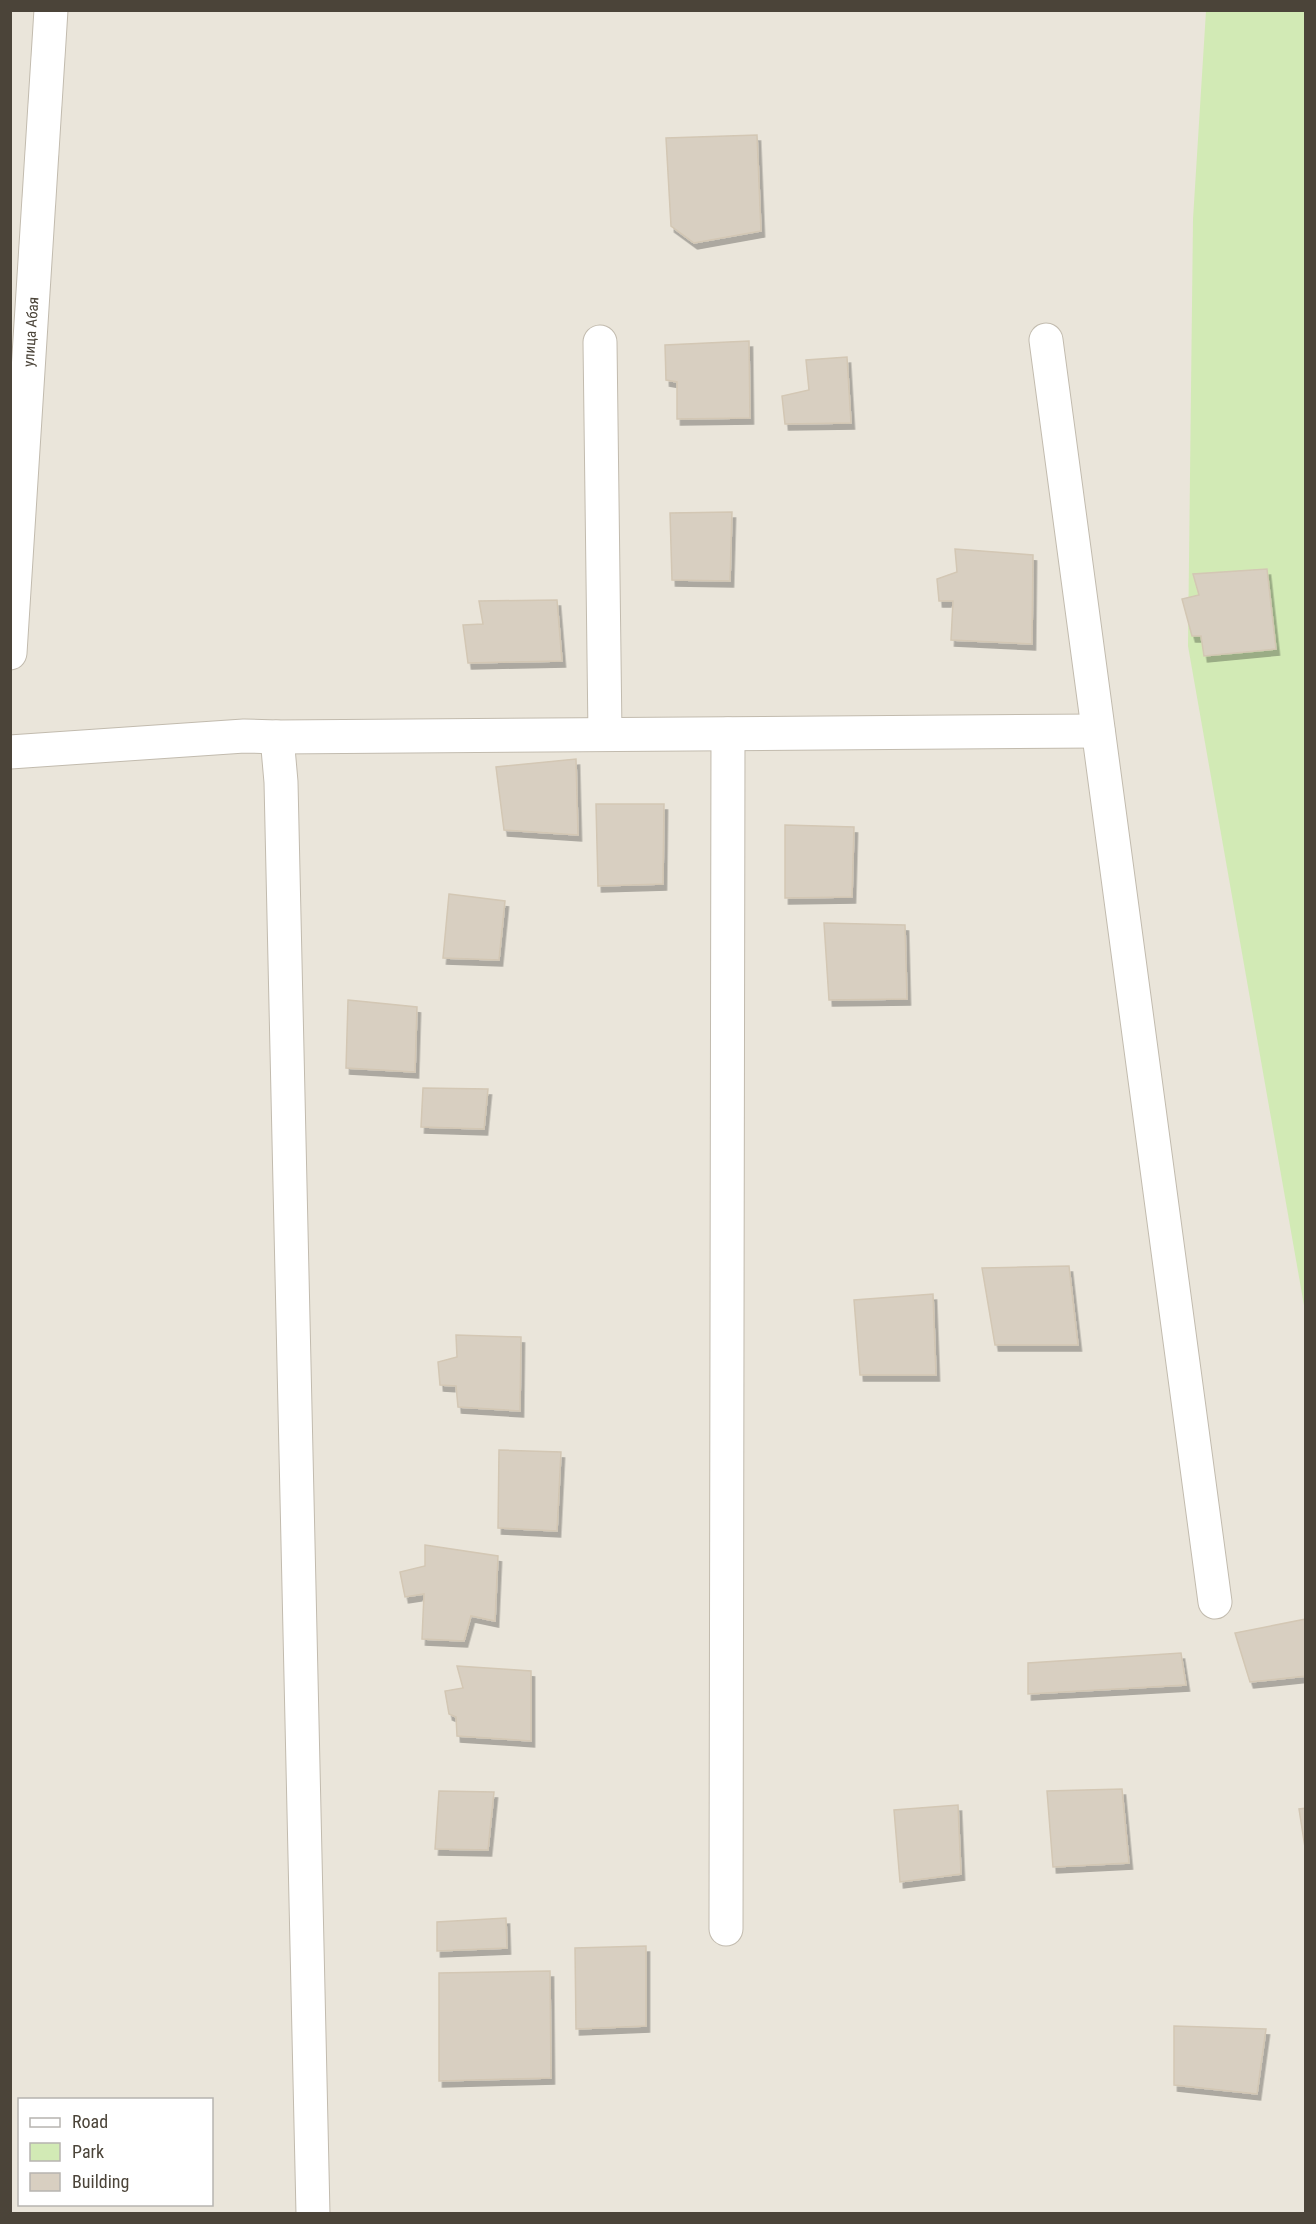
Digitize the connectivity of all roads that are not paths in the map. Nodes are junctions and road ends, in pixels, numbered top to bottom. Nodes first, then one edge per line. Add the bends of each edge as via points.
1 (51, 10) edge
2 (1046, 340) dead end
3 (600, 342) dead end
4 (10, 653) edge
5 (1098, 731) junction
6 (604, 734) junction
7 (728, 734) junction
8 (277, 737) junction
9 (10, 752) edge
10 (1215, 1602) dead end
11 (726, 1929) dead end
12 (313, 2214) edge

1 - 4 street, улица Абая
2 - 5 street
3 - 6 street
5 - 7 street
5 - 10 street
6 - 7 street
6 - 8 street
7 - 11 street
8 - 9 street
8 - 12 street via 282,794

